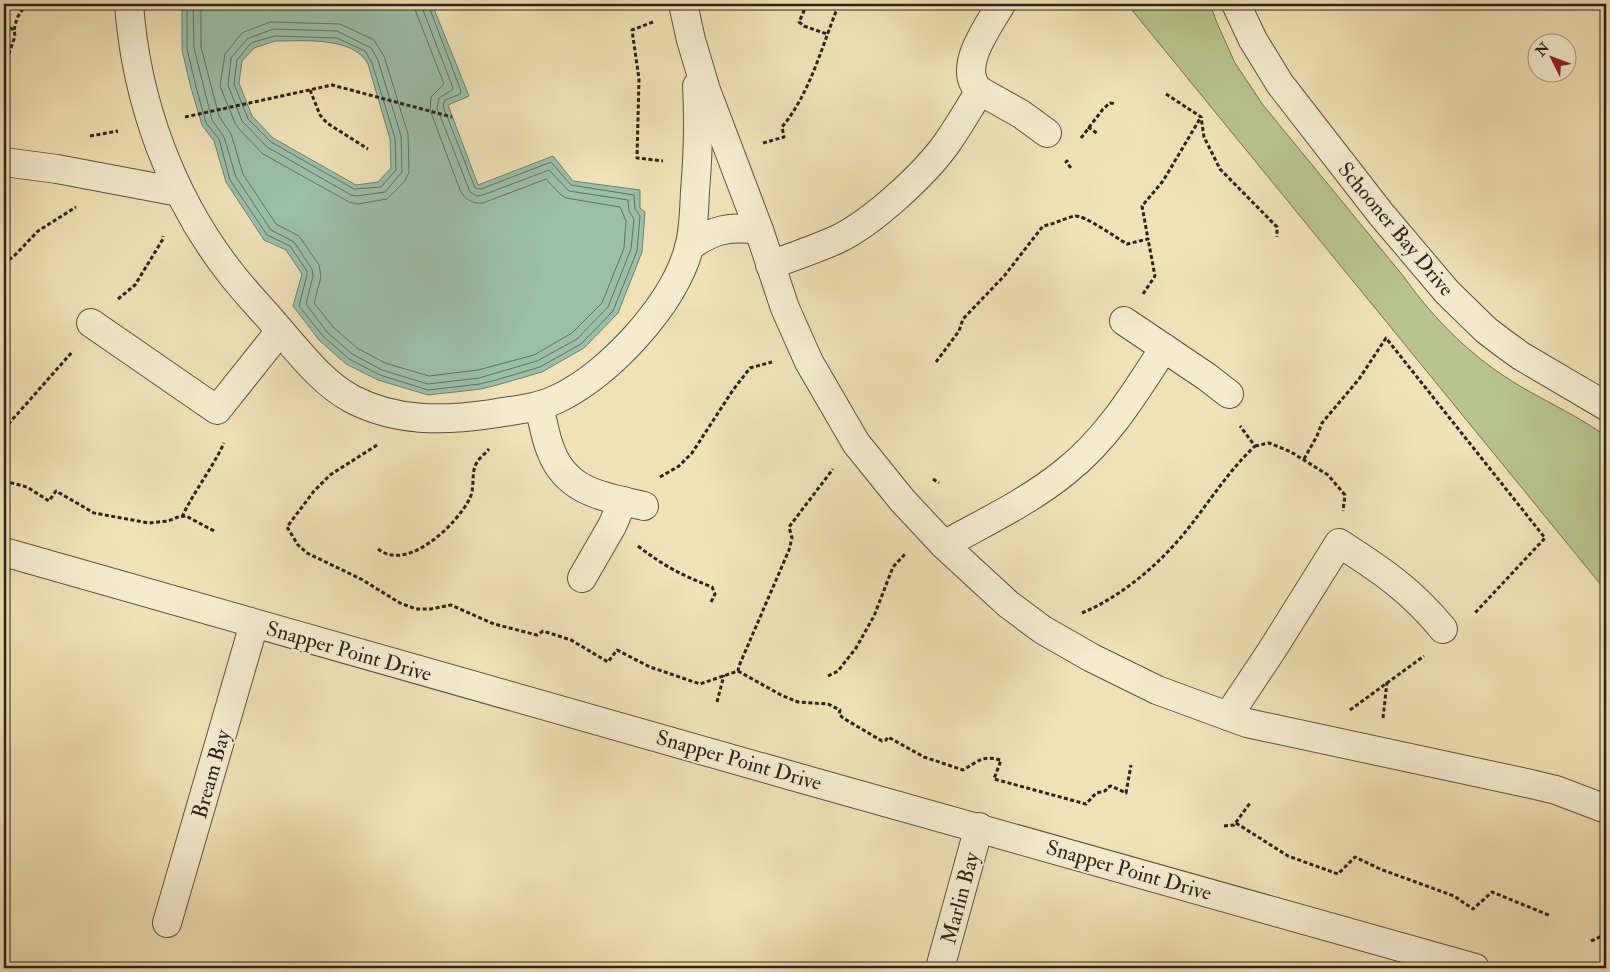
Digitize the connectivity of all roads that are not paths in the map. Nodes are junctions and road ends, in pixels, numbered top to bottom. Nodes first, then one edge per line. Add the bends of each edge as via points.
1 (129, 4) edge
2 (683, 4) edge
3 (1001, 4) edge
4 (1236, 4) edge
5 (691, 40) junction
6 (980, 90) junction
7 (1047, 133) dead end
8 (4, 162) edge
9 (179, 192) junction
10 (759, 230) junction
11 (689, 247) junction
12 (770, 265) junction
13 (1124, 321) road end
14 (91, 323) dead end
15 (280, 331) junction
16 (1164, 348) junction
17 (1229, 394) dead end
18 (1606, 406) edge
19 (532, 407) junction
20 (936, 537) junction
21 (4, 552) edge
22 (582, 578) dead end
23 (254, 624) junction
24 (1437, 641) road end
25 (1228, 716) junction
26 (1606, 809) edge
27 (979, 827) junction
28 (167, 923) dead end
29 (940, 968) edge
30 (1475, 968) edge

1 - 9 street via 145,99
2 - 5 street
3 - 6 street via 971,61 971,79
4 - 18 street, Schooner Bay Drive via 1280,84 1381,214 1447,292 1503,343
5 - 10 street via 706,90
5 - 11 street via 698,110 698,162
6 - 7 street
6 - 12 street via 938,156 901,192 839,238
8 - 9 street
9 - 15 street via 231,274
10 - 11 street via 718,230
10 - 12 street
11 - 19 street via 671,291 638,334 584,383 558,399
12 - 20 street via 803,352 856,443
13 - 16 street
14 - 15 street via 217,410
15 - 19 street via 327,381 344,394 393,414 418,419 455,418
16 - 17 street
16 - 20 street via 1123,412 1077,462 1021,503
19 - 22 street via 551,453 565,476 584,489 633,504 612,526
20 - 25 street via 995,592 1043,630 1157,690
21 - 23 street, Snapper Point Drive
23 - 27 street, Snapper Point Drive
23 - 28 street, Bream Bay
24 - 25 street via 1410,593 1339,543
25 - 26 street via 1556,790
27 - 29 street, Marlin Bay
27 - 30 street, Snapper Point Drive

